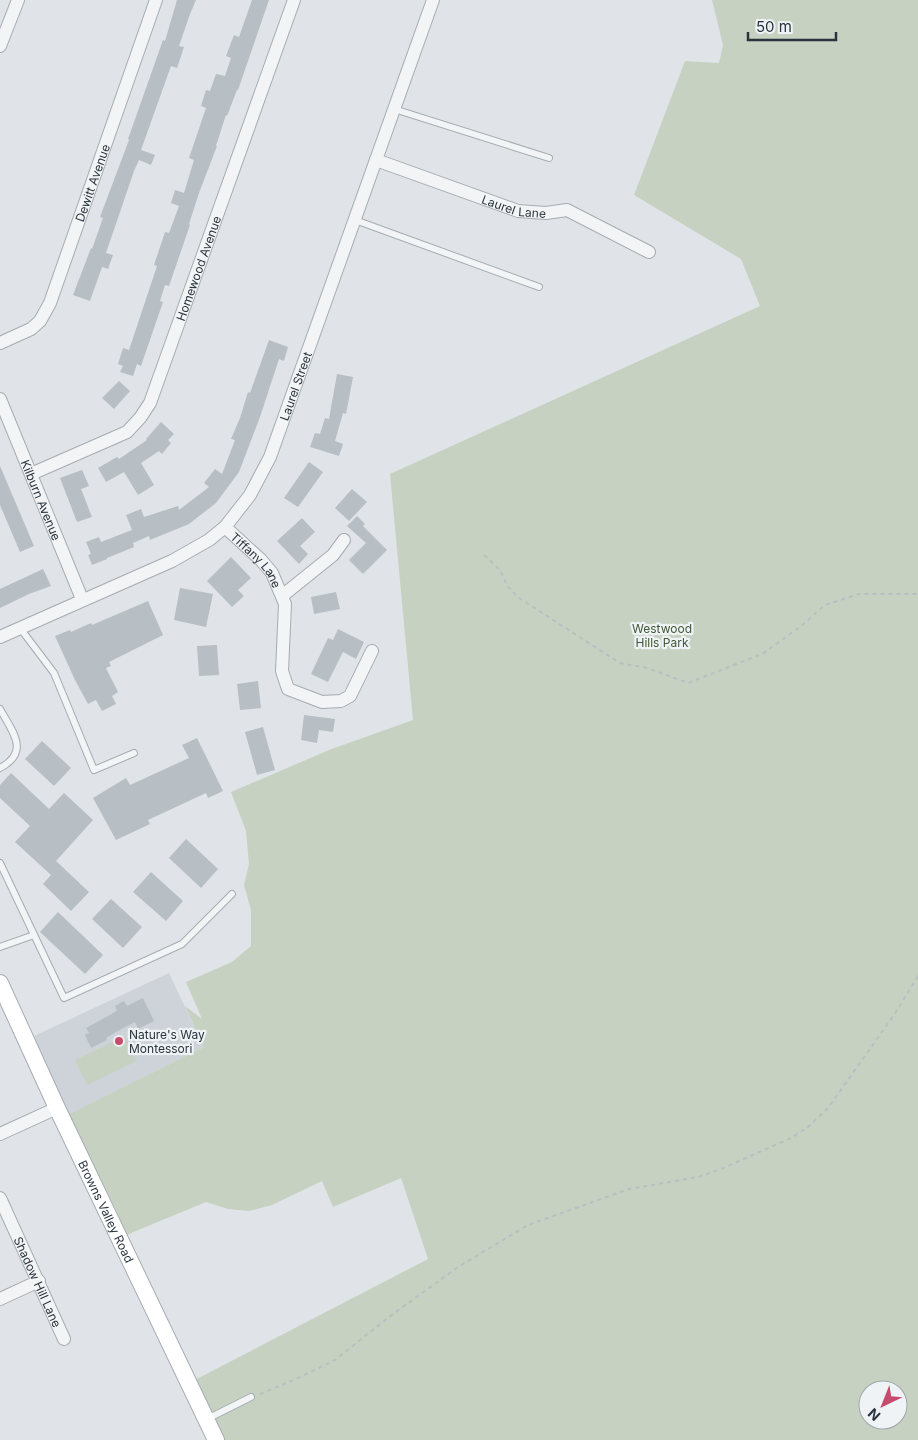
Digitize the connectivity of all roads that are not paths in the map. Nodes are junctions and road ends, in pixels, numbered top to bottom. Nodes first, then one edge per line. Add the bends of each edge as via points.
1 (18, 0) edge
2 (156, 0) edge
3 (294, 0) edge
4 (433, 0) edge
5 (0, 46) edge
6 (394, 109) junction
7 (549, 158) dead end
8 (376, 160) junction
9 (355, 220) junction
10 (649, 252) dead end
11 (539, 286) dead end
12 (0, 343) edge
13 (0, 399) edge
14 (31, 474) junction
15 (225, 527) junction
16 (344, 540) dead end
17 (282, 596) junction
18 (82, 599) junction
19 (20, 628) junction
20 (0, 637) edge
21 (372, 651) dead end
22 (0, 709) edge
23 (134, 753) dead end
24 (0, 768) edge
25 (0, 863) edge
26 (232, 894) dead end
27 (34, 935) junction
28 (0, 947) edge
29 (0, 982) edge
30 (57, 1108) junction
31 (0, 1134) edge
32 (0, 1198) edge
33 (39, 1281) junction
34 (0, 1299) edge
35 (64, 1339) dead end
36 (250, 1397) road end
37 (206, 1419) junction
38 (216, 1440) edge

1 - 5 street
2 - 12 street, Dewitt Avenue via 50,303 40,321 31,329
3 - 14 street, Homewood Avenue via 150,403 127,432
4 - 6 street, Laurel Street
6 - 7 lane
6 - 8 street, Laurel Street
8 - 9 street, Laurel Street
8 - 10 street, Laurel Lane via 518,211 546,213 567,210
9 - 11 lane
9 - 15 street, Laurel Street via 270,457 250,494
13 - 14 street, Kilburn Avenue
14 - 18 street, Kilburn Avenue
15 - 17 street, Tiffany Lane via 267,566
15 - 18 street, Laurel Street via 172,561
16 - 17 street, Tiffany Lane via 332,555
17 - 21 street, Tiffany Lane via 285,604 282,671 288,689 322,702 341,701 350,696
18 - 19 street, Laurel Street
19 - 20 street, Laurel Street
19 - 23 lane via 54,673 94,770
22 - 24 lane via 18,747 10,761
25 - 27 lane
26 - 27 lane via 182,944 64,998
27 - 28 lane
29 - 30 main road, Browns Valley Road
30 - 31 street
30 - 37 main road, Browns Valley Road
32 - 33 street, Shadow Hill Lane
33 - 34 street
33 - 35 street, Shadow Hill Lane
36 - 37 lane
37 - 38 main road, Browns Valley Road

